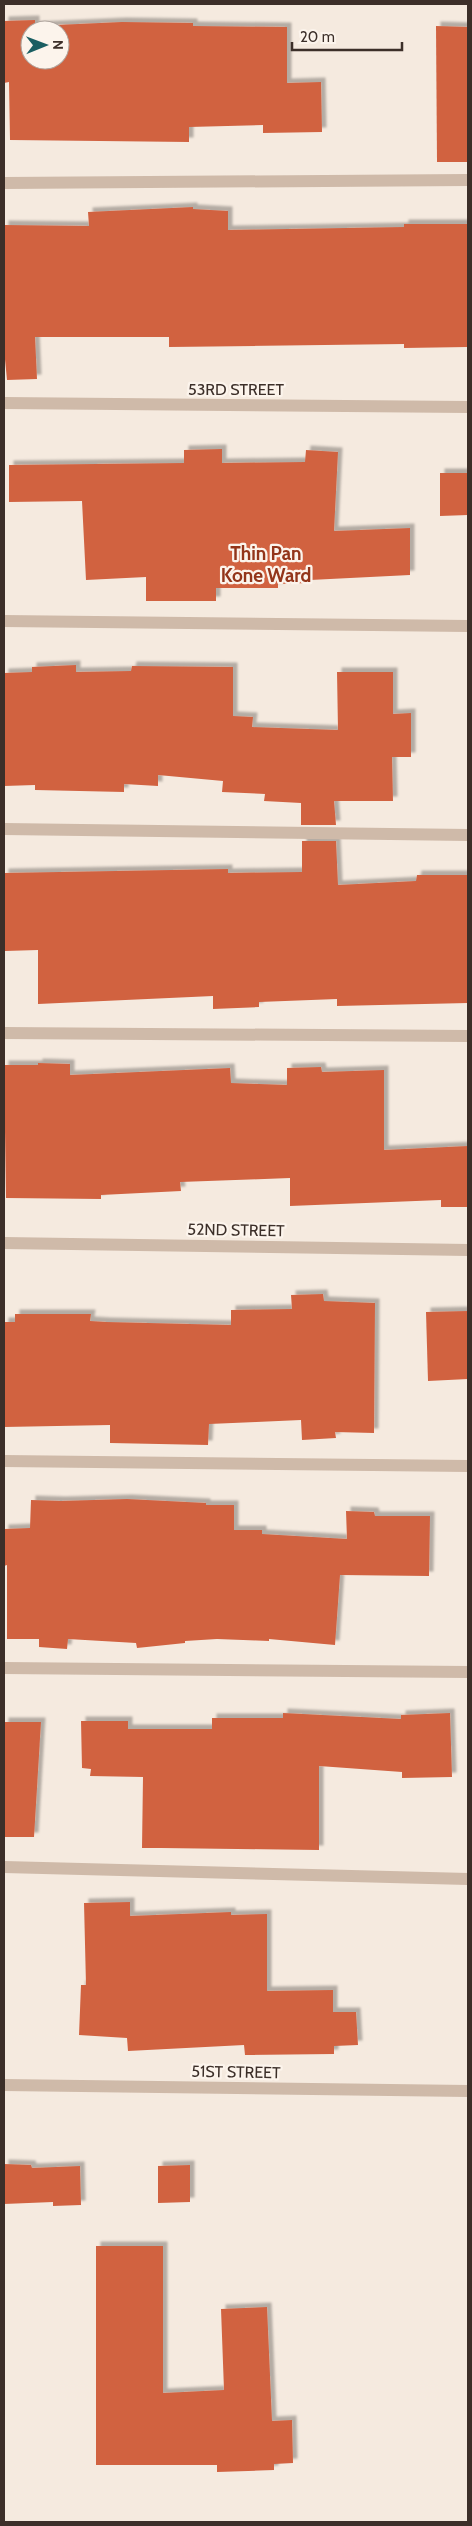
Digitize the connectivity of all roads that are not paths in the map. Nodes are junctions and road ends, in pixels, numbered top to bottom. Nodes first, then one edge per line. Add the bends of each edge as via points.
1 (468, 180) edge
2 (4, 183) edge
3 (4, 403) edge
4 (468, 407) edge
5 (4, 622) edge
6 (468, 626) edge
7 (4, 829) edge
8 (468, 835) edge
9 (4, 1033) edge
10 (468, 1036) edge
11 (4, 1243) edge
12 (468, 1250) edge
13 (4, 1461) edge
14 (468, 1466) edge
15 (4, 1668) edge
16 (468, 1672) edge
17 (4, 1866) edge
18 (468, 1879) edge
19 (4, 2085) edge
20 (468, 2092) edge

1 - 2 street
3 - 4 street, 53RD STREET
5 - 6 street
7 - 8 street
9 - 10 street
11 - 12 street, 52ND STREET
13 - 14 street
15 - 16 street
17 - 18 street
19 - 20 street, 51ST STREET

